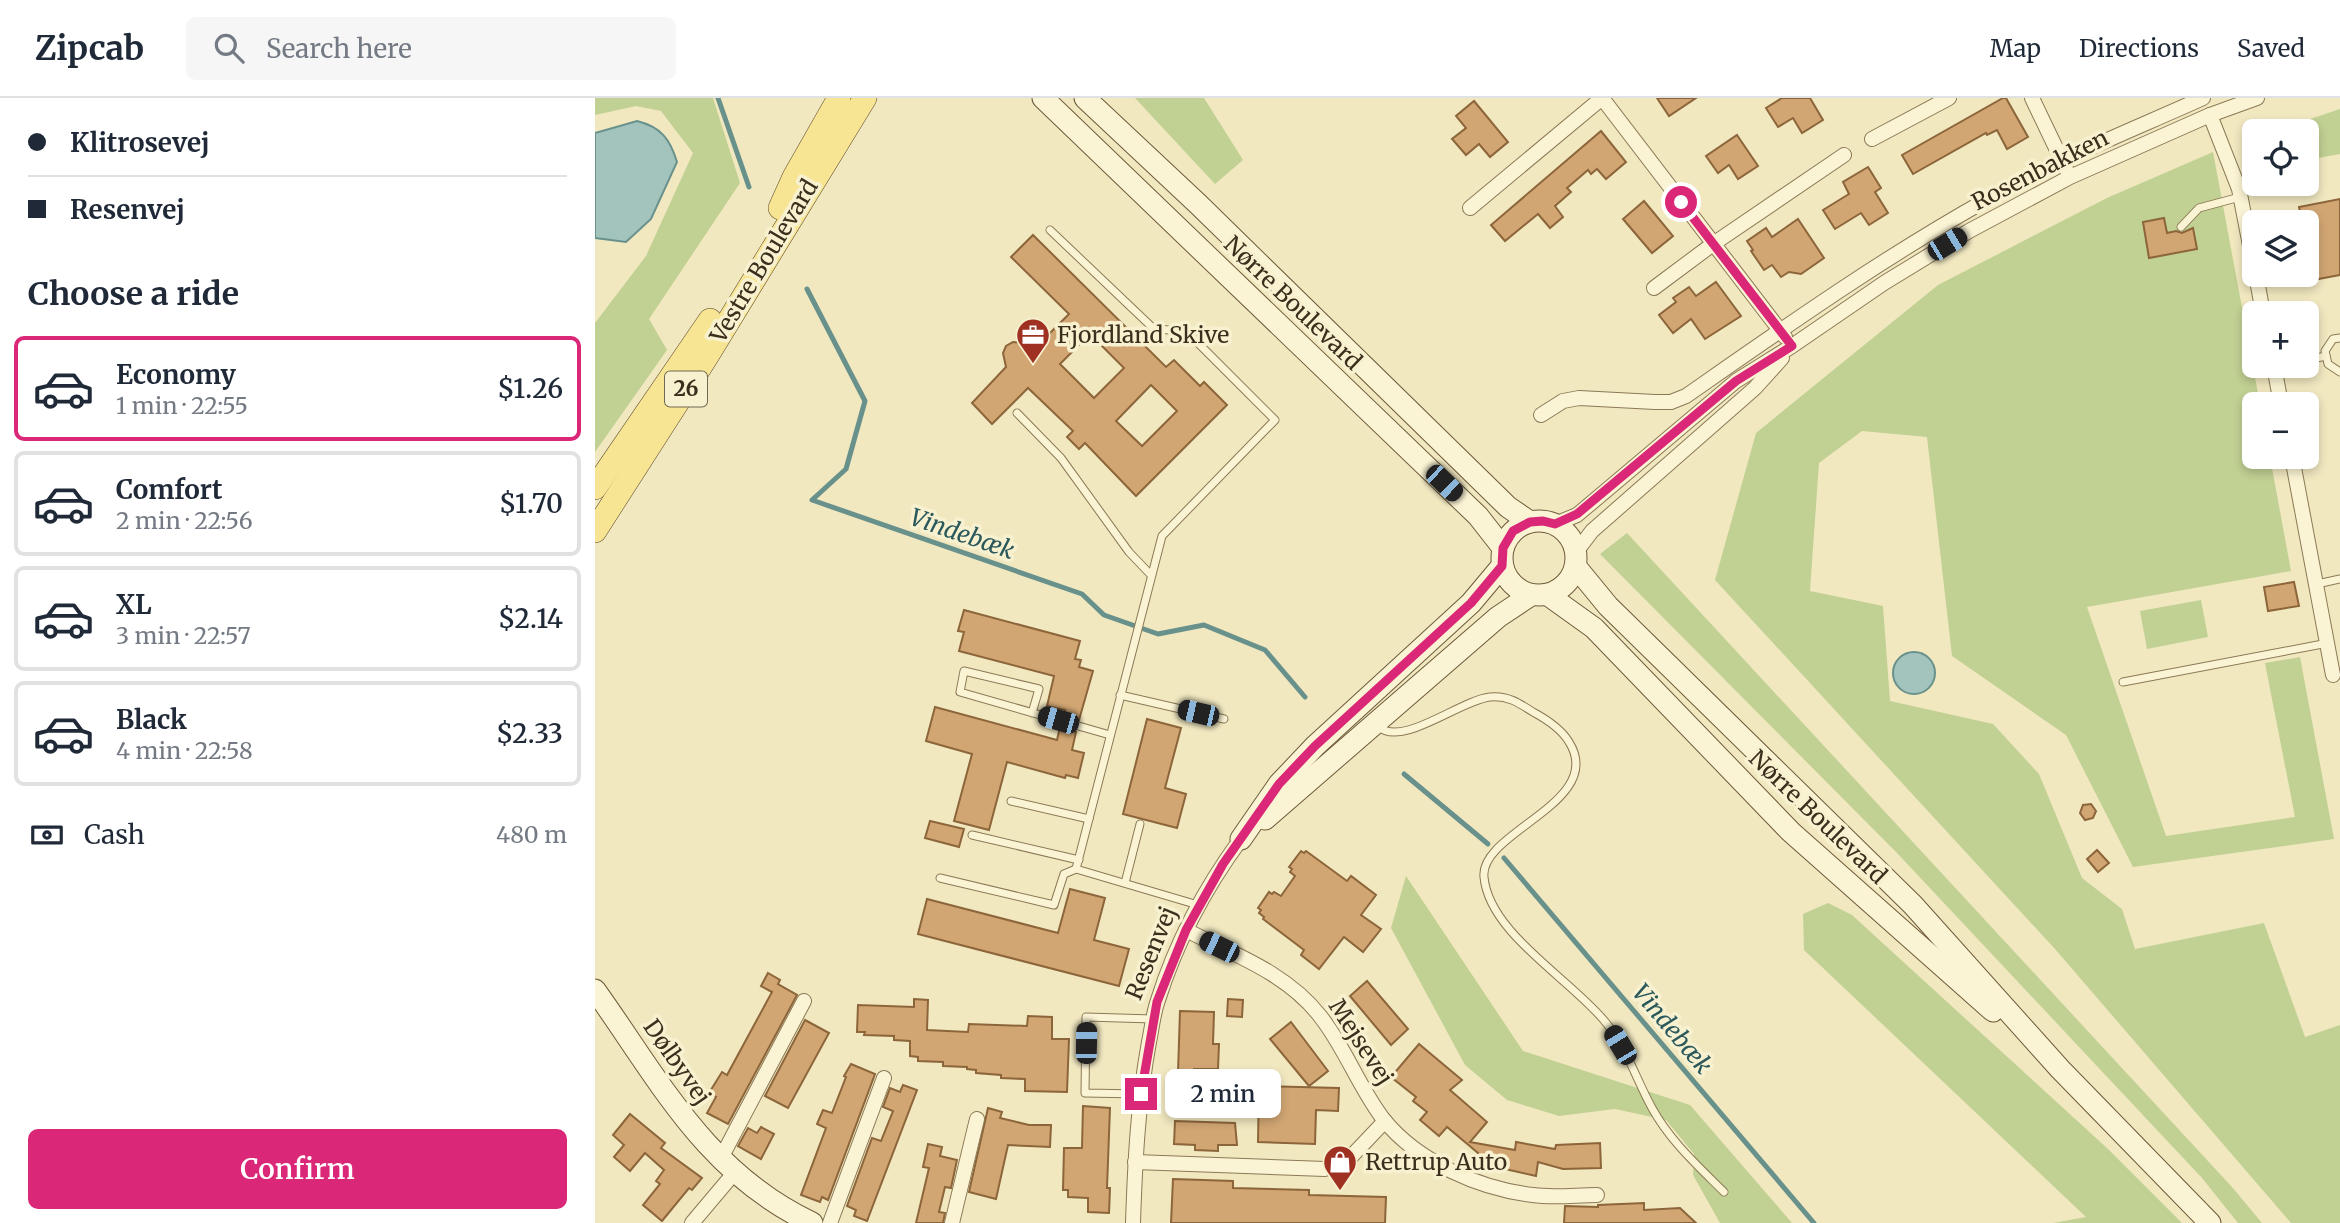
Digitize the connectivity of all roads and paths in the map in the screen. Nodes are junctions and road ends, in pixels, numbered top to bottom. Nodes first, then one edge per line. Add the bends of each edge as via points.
1 (838, 98) edge
2 (855, 98) edge
3 (865, 98) edge
4 (1043, 98) edge
5 (1085, 98) edge
6 (1602, 98) edge
7 (1949, 98) edge
8 (2032, 98) edge
9 (2203, 98) edge
10 (2257, 98) edge
11 (2210, 115) junction
12 (1872, 139) dead end
13 (1844, 155) dead end
14 (2062, 161) junction
15 (2070, 177) junction
16 (2241, 197) junction
17 (780, 208) junction
18 (1470, 208) dead end
19 (2243, 210) edge
20 (2181, 227) dead end
21 (1051, 230) dead end
22 (1713, 244) junction
23 (1654, 288) dead end
24 (1780, 331) junction
25 (2340, 338) edge
26 (1792, 346) junction
27 (2326, 356) junction
28 (2319, 357) edge
29 (2340, 372) edge
30 (1017, 413) dead end
31 (1541, 415) dead end
32 (2294, 469) edge
33 (595, 488) edge
34 (1530, 522) junction
35 (1555, 524) junction
36 (595, 531) edge
37 (1503, 557) junction
38 (1576, 560) junction
39 (1150, 574) junction
40 (2340, 579) edge
41 (2317, 584) junction
42 (1539, 595) junction
43 (2328, 643) junction
44 (2333, 675) dead end
45 (2123, 682) dead end
46 (1120, 695) junction
47 (1032, 713) junction
48 (1224, 719) dead end
49 (1375, 723) junction
50 (1110, 735) junction
51 (1011, 801) dead end
52 (1089, 819) junction
53 (1140, 824) dead end
54 (971, 835) dead end
55 (1241, 839) junction
56 (1079, 860) junction
57 (1076, 869) junction
58 (940, 878) dead end
59 (1125, 883) junction
60 (1199, 905) junction
61 (1186, 930) junction
62 (596, 991) edge
63 (804, 1001) dead end
64 (1154, 1018) junction
65 (2060, 1069) junction
66 (884, 1078) dead end
67 (1141, 1094) junction
68 (977, 1119) dead end
69 (1385, 1121) junction
70 (1135, 1162) junction
71 (728, 1166) junction
72 (1724, 1192) dead end
73 (1597, 1195) dead end
74 (692, 1223) edge
75 (812, 1223) edge
76 (830, 1223) edge
77 (953, 1223) edge
78 (1133, 1223) edge
79 (2210, 1223) edge

1 - 17 main road, 26
2 - 17 main road, Vestre Boulevard / 26 via 802,184
3 - 36 main road, Vestre Boulevard / 26
4 - 37 street, Nørre Boulevard via 1478,516
5 - 34 street, Nørre Boulevard via 1508,507
6 - 18 street
6 - 22 street
7 - 12 street
8 - 14 street
9 - 14 street
10 - 11 street, Rosenbakken
11 - 15 street, Rosenbakken
11 - 16 street
13 - 22 street
14 - 15 street
14 - 24 street via 1920,239
15 - 26 street, Rosenbakken via 1969,231
16 - 19 street
16 - 20 lane via 2199,208
17 - 33 main road, Vestre Boulevard / 26 via 689,354
21 - 39 lane via 1154,329 1186,331 1275,421 1162,536
22 - 23 street
22 - 24 street
24 - 26 street
24 - 31 street via 1671,402 1579,398 1563,401
25 - 27 lane via 2333,339
26 - 35 street, Rosenbakken via 1736,381 1577,514
26 - 38 street, Rosenbakken via 1755,388 1592,531
27 - 28 lane
27 - 29 lane via 2328,365
30 - 39 lane via 1061,458
32 - 41 street
34 - 35 street
34 - 37 street via 1513,531
35 - 38 street via 1569,536
37 - 42 street via 1512,584
37 - 55 street, Resenvej via 1471,603 1279,784
38 - 42 street via 1566,585
38 - 65 street, Nørre Boulevard via 1608,606 1913,905
39 - 46 lane
40 - 41 lane
41 - 43 street
42 - 49 street, Resenvej via 1498,617
42 - 65 street, Nørre Boulevard via 1594,628 1790,832
43 - 44 street
43 - 45 lane
46 - 48 lane
46 - 50 lane
47 - 47 lane via 960,692 964,671 1039,689
47 - 50 lane
49 - 55 street, Resenvej
49 - 72 lane via 1384,733 1395,734 1489,697 1509,698 1545,718 1569,742 1576,761 1573,779 1562,797 1488,858 1483,874 1487,893 1526,949 1608,1024 1672,1139
50 - 52 lane
51 - 52 lane
52 - 56 lane
53 - 59 lane
54 - 56 lane
55 - 60 street, Resenvej
56 - 57 lane
57 - 58 lane via 1064,874 1054,905
57 - 59 lane
59 - 60 lane
60 - 61 street, Resenvej
61 - 64 street, Resenvej
61 - 69 street, Mejsevej via 1258,965 1291,988 1319,1015
62 - 71 street, Dølbyvej via 690,1126
63 - 71 street
64 - 67 street, Resenvej
64 - 67 lane via 1086,1017 1085,1093
65 - 79 street, Nørre Boulevard
66 - 76 street
67 - 70 street, Resenvej
68 - 77 street
69 - 70 street, Mejsevej via 1347,1161 1325,1169
69 - 73 street, Mejsevej via 1444,1169 1488,1187 1534,1195
70 - 78 street, Resenvej
71 - 74 street
71 - 75 street, Dølbyvej via 781,1208

